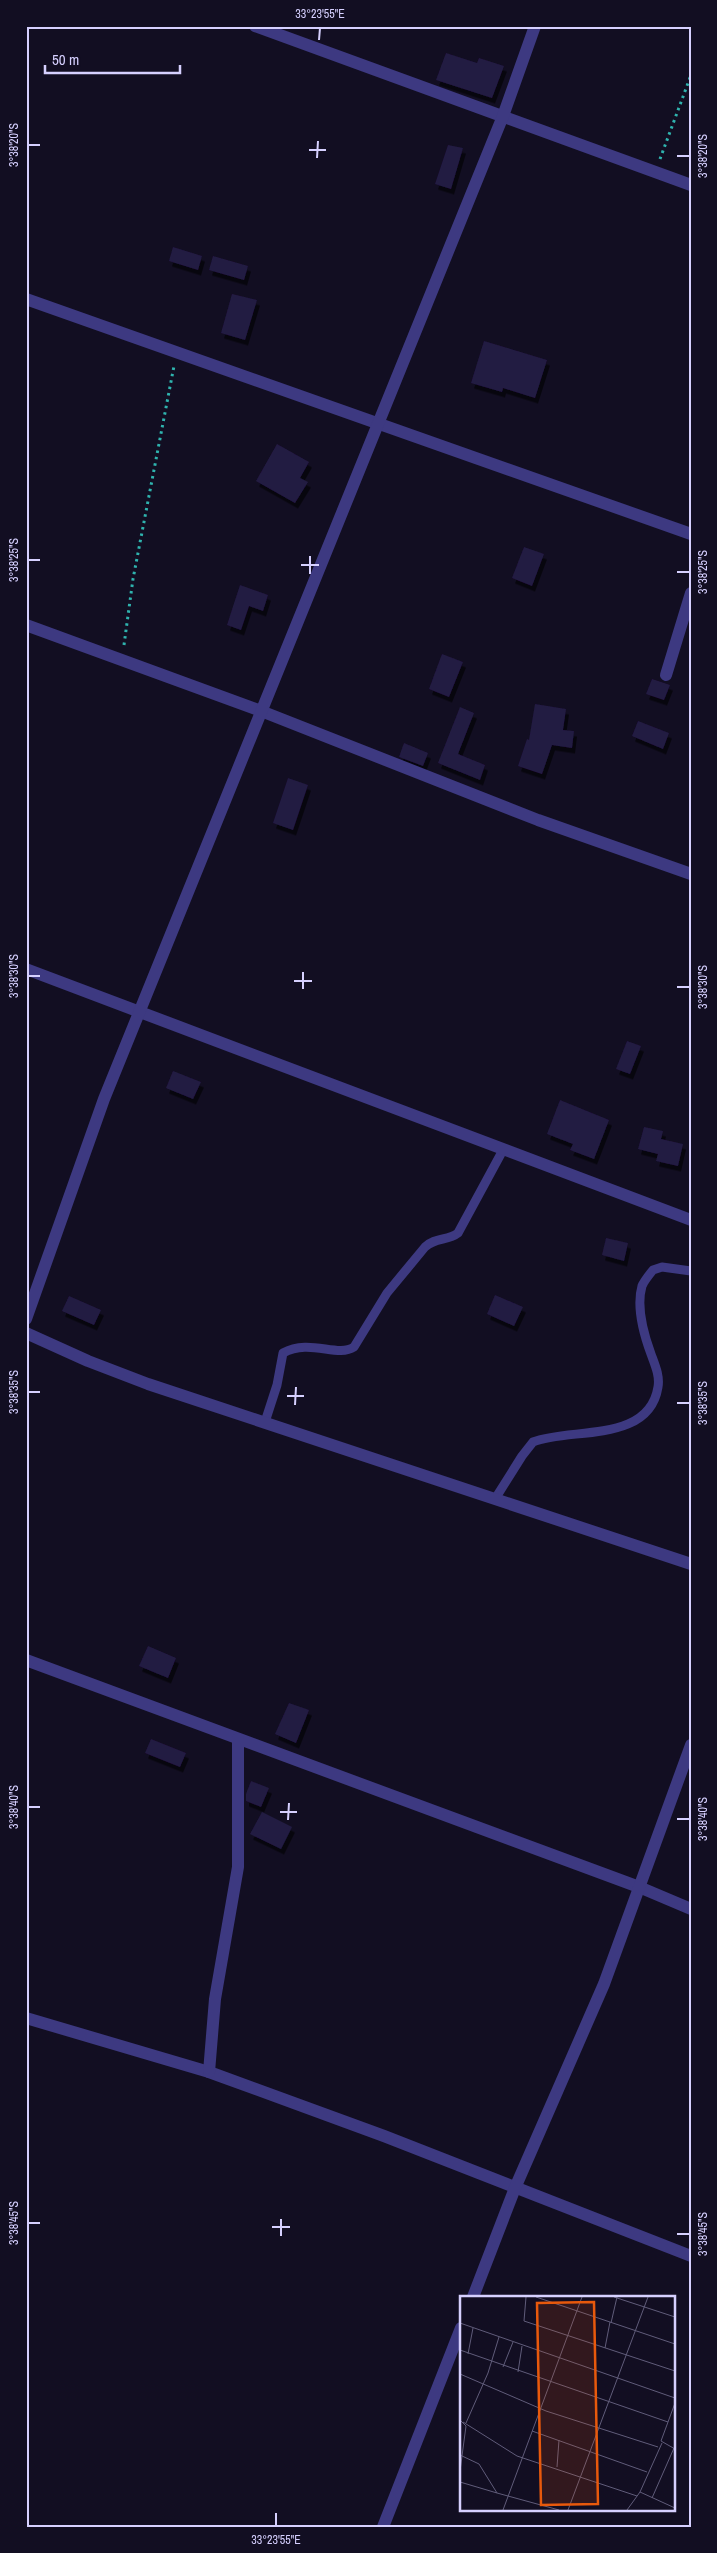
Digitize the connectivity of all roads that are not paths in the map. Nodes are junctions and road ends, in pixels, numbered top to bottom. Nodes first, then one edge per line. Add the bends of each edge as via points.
1 (255, 26) edge
2 (535, 26) edge
3 (502, 116) junction
4 (691, 185) edge
5 (26, 299) edge
6 (377, 422) junction
7 (691, 534) edge
8 (691, 593) edge
9 (26, 624) edge
10 (666, 675) dead end
11 (261, 711) junction
12 (691, 874) edge
13 (26, 969) edge
14 (141, 1012) junction
15 (503, 1150) junction
16 (691, 1220) edge
17 (691, 1270) edge
18 (26, 1319) edge
19 (26, 1333) edge
20 (265, 1422) junction
21 (495, 1500) junction
22 (691, 1564) edge
23 (26, 1660) edge
24 (238, 1739) junction
25 (691, 1745) edge
26 (639, 1887) junction
27 (691, 1909) edge
28 (26, 2018) edge
29 (209, 2072) junction
30 (515, 2188) junction
31 (691, 2256) edge
32 (473, 2296) edge
33 (460, 2331) edge
34 (383, 2527) edge

1 - 3 street
2 - 3 street
3 - 4 street
3 - 6 street
5 - 6 street
6 - 7 street
6 - 11 street
8 - 10 street
9 - 11 street
11 - 12 street via 538,820
11 - 14 street
13 - 14 street
14 - 15 street
14 - 18 street via 104,1099
15 - 16 street
15 - 20 lane via 458,1233 432,1241 425,1247 387,1293 354,1347 340,1350 303,1346 283,1353
17 - 21 lane via 668,1267 652,1270 642,1286 642,1326 659,1380 657,1394 651,1404 627,1424 608,1431 533,1442
19 - 20 street via 96,1364
20 - 21 street
21 - 22 street
23 - 24 street
24 - 26 street
24 - 29 street via 238,1867 215,1999
25 - 26 street
26 - 27 street
26 - 30 street via 604,1984
28 - 29 street
29 - 30 street
30 - 31 street
30 - 32 street
33 - 34 street

